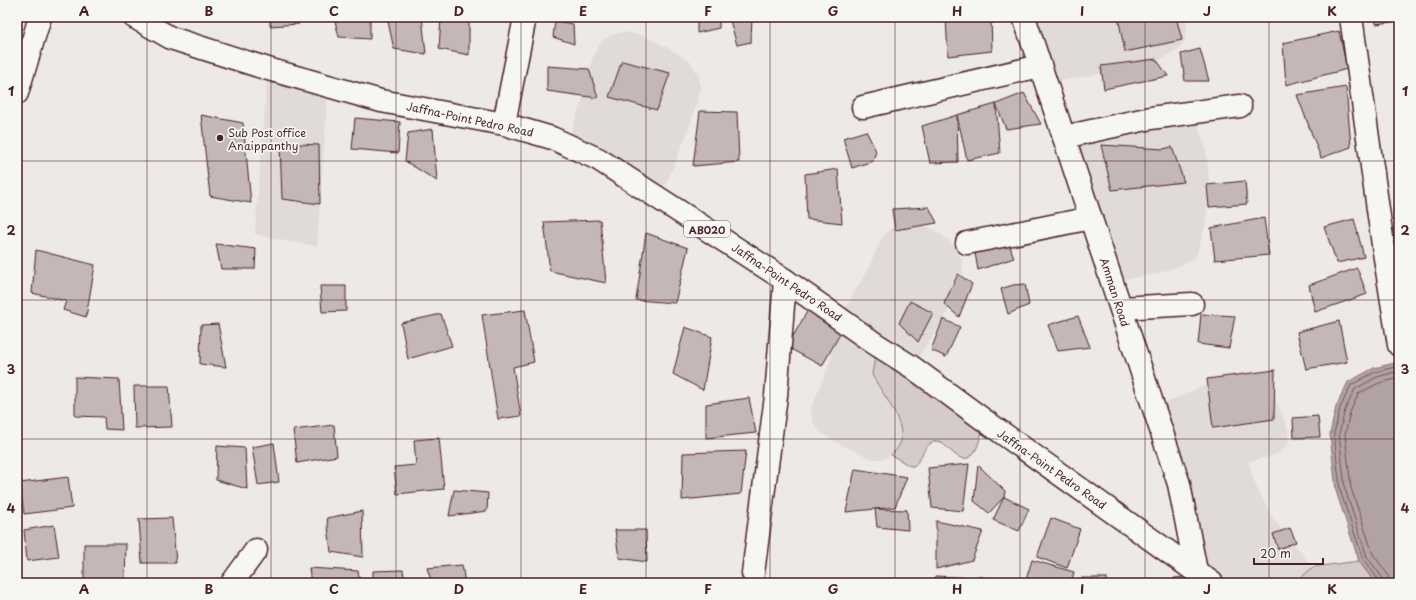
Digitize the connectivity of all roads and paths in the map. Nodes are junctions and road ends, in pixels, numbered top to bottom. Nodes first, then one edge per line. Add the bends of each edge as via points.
1 (40, 17) edge
2 (134, 17) edge
3 (525, 17) edge
4 (1024, 17) edge
5 (1351, 17) edge
6 (1040, 66) junction
7 (17, 93) edge
8 (1240, 106) dead end
9 (863, 107) dead end
10 (504, 124) junction
11 (1064, 137) junction
12 (1091, 218) junction
13 (967, 243) dead end
14 (785, 280) junction
15 (1192, 304) dead end
16 (1121, 308) junction
17 (1399, 345) edge
18 (256, 550) dead end
19 (753, 573) dead end
20 (1204, 577) edge
21 (232, 583) edge

1 - 7 street
2 - 10 street, Jaffna-Point Pedro Road / AB020 via 170,38 268,69 381,101
3 - 10 street
4 - 6 street, Amman Road
5 - 17 street
6 - 9 street
6 - 11 street, Amman Road
8 - 11 street via 1152,118
10 - 14 street, Jaffna-Point Pedro Road / AB020 via 552,138 598,159
11 - 12 street, Amman Road
12 - 13 street
12 - 16 street, Amman Road
14 - 19 street via 776,396
14 - 20 street, Jaffna-Point Pedro Road / AB020 via 912,367
15 - 16 street
16 - 20 street, Amman Road via 1179,484
18 - 21 street

